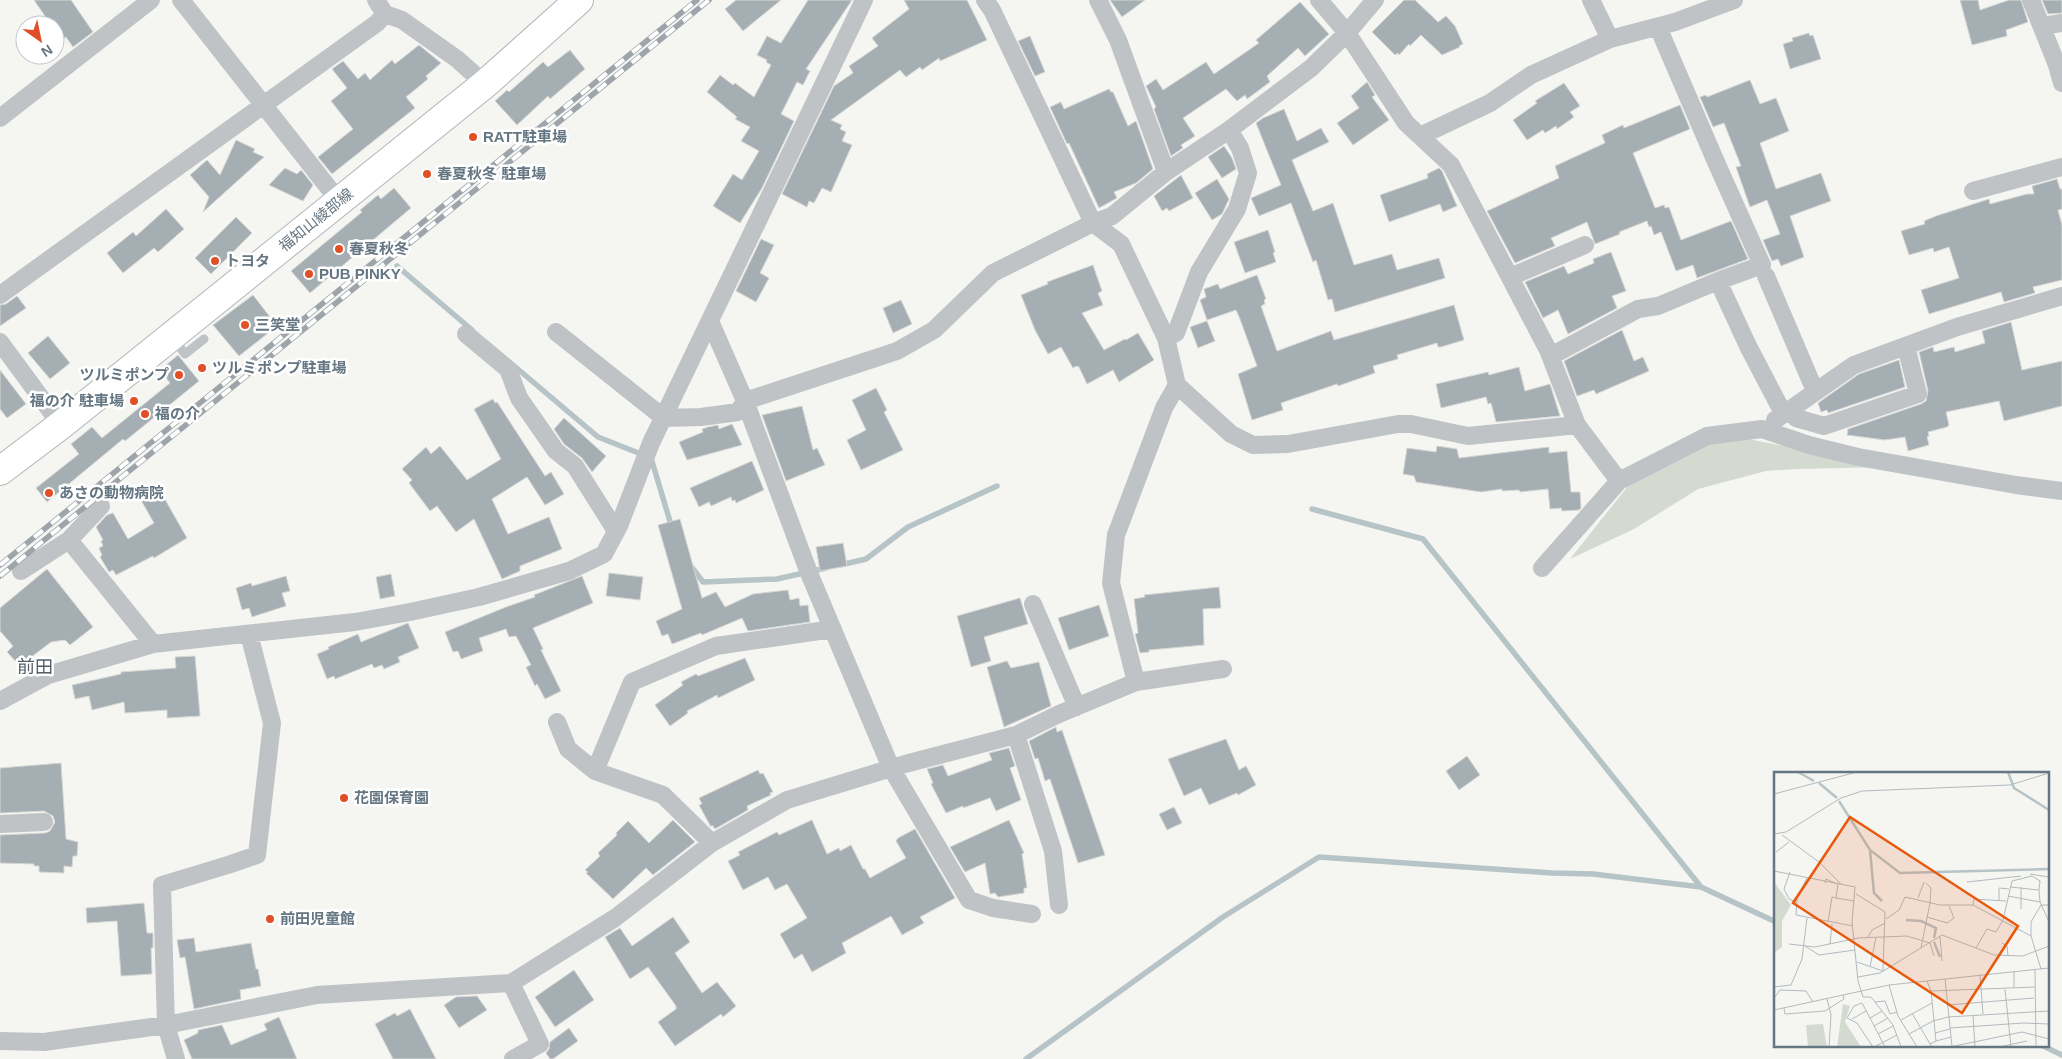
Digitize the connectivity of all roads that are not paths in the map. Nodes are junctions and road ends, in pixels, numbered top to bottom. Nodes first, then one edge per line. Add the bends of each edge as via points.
1 (151, 0) edge
2 (181, 0) edge
3 (579, 0) edge
4 (864, 0) edge
5 (985, 0) edge
6 (1098, 0) edge
7 (1319, 0) edge
8 (1375, 0) edge
9 (1591, 0) edge
10 (1734, 0) edge
11 (2031, 0) edge
12 (381, 7) edge
13 (2062, 23) edge
14 (2042, 26) junction
15 (1658, 27) junction
16 (1347, 33) junction
17 (1610, 39) junction
18 (2062, 83) edge
19 (485, 84) junction
20 (262, 104) junction
21 (0, 118) edge
22 (1229, 130) junction
23 (1420, 136) junction
24 (2062, 167) edge
25 (1166, 172) junction
26 (1973, 191) dead end
27 (339, 202) junction
28 (1093, 223) junction
29 (1585, 245) dead end
30 (1766, 276) dead end
31 (1510, 277) junction
32 (1718, 281) junction
33 (0, 295) edge
34 (2062, 296) edge
35 (710, 321) junction
36 (556, 332) dead end
37 (466, 334) dead end
38 (171, 335) junction
39 (1166, 338) junction
40 (204, 340) dead end
41 (0, 342) edge
42 (1906, 346) junction
43 (1550, 356) junction
44 (1177, 385) junction
45 (1815, 392) junction
46 (746, 401) junction
47 (1787, 411) junction
48 (664, 418) junction
49 (61, 425) junction
50 (1577, 425) junction
51 (1762, 429) junction
52 (0, 472) edge
53 (1619, 481) junction
54 (2062, 491) edge
55 (101, 506) dead end
56 (616, 531) junction
57 (68, 540) junction
58 (1542, 568) dead end
59 (21, 571) dead end
60 (1033, 604) dead end
61 (833, 629) junction
62 (249, 634) junction
63 (153, 644) junction
64 (1223, 668) dead end
65 (1136, 682) junction
66 (0, 701) edge
67 (1077, 707) junction
68 (557, 722) dead end
69 (1016, 735) junction
70 (891, 768) junction
71 (595, 771) junction
72 (44, 822) dead end
73 (0, 824) edge
74 (712, 844) junction
75 (1058, 905) dead end
76 (1032, 914) dead end
77 (511, 983) junction
78 (166, 1025) junction
79 (0, 1041) edge
80 (176, 1059) edge
81 (513, 1059) edge

1 - 21 street
2 - 20 street
3 - 19 main road, 福知山綾部線
4 - 35 street
5 - 28 street
6 - 25 street via 1118,40
7 - 16 street
8 - 16 street
9 - 17 street
10 - 15 street
11 - 14 street
12 - 19 street via 457,58
12 - 20 street via 377,23
13 - 14 street
14 - 18 street
15 - 17 street
15 - 32 street via 1762,265
16 - 22 street via 1311,68
16 - 23 street via 1406,123
17 - 23 street via 1530,75 1490,103
19 - 27 main road, 福知山綾部線
20 - 27 street
20 - 33 street
22 - 25 street
22 - 39 street via 1240,148 1248,173 1237,209 1199,272 1176,333
23 - 31 street via 1451,165
24 - 26 street
25 - 28 street via 1112,216
27 - 38 main road, 福知山綾部線
28 - 39 street via 1121,244
28 - 46 street via 993,273 934,330 897,351
29 - 31 street
30 - 45 street
31 - 43 street
32 - 43 street via 1658,306 1638,309
32 - 47 street via 1748,346
34 - 42 street via 1957,327
35 - 46 street
35 - 48 street
36 - 48 street
37 - 56 street via 508,369 520,398 556,451 575,466
38 - 40 lane via 185,354
38 - 49 main road, 福知山綾部線
39 - 44 street
41 - 49 street
42 - 45 street via 1854,365
42 - 47 street via 1918,394 1824,426 1796,418
43 - 50 street
44 - 50 street via 1231,434 1253,445 1288,444 1398,424 1468,436
44 - 65 street via 1161,417 1116,535 1111,582
45 - 47 street
46 - 48 street via 738,412
46 - 61 street
47 - 51 street
48 - 56 street
49 - 52 main road, 福知山綾部線
50 - 53 street
51 - 53 street via 1707,436
51 - 54 street via 1858,457
53 - 58 street
55 - 57 street
56 - 62 street via 604,554 569,572 479,598 355,622
57 - 59 street
57 - 63 street
60 - 67 street
61 - 70 street
61 - 71 street via 716,646 632,682
62 - 63 street
62 - 78 street via 272,723 256,855 162,885
63 - 66 street via 48,675
64 - 65 street
65 - 67 street
67 - 69 street
68 - 71 street via 568,749
69 - 70 street
69 - 75 street via 1053,852
70 - 74 street via 787,800
70 - 76 street via 969,900 993,908
71 - 74 street via 663,795
72 - 73 street
74 - 77 street via 615,918
77 - 78 street via 316,995
77 - 81 street via 540,1044
78 - 79 street via 44,1042
78 - 80 street

